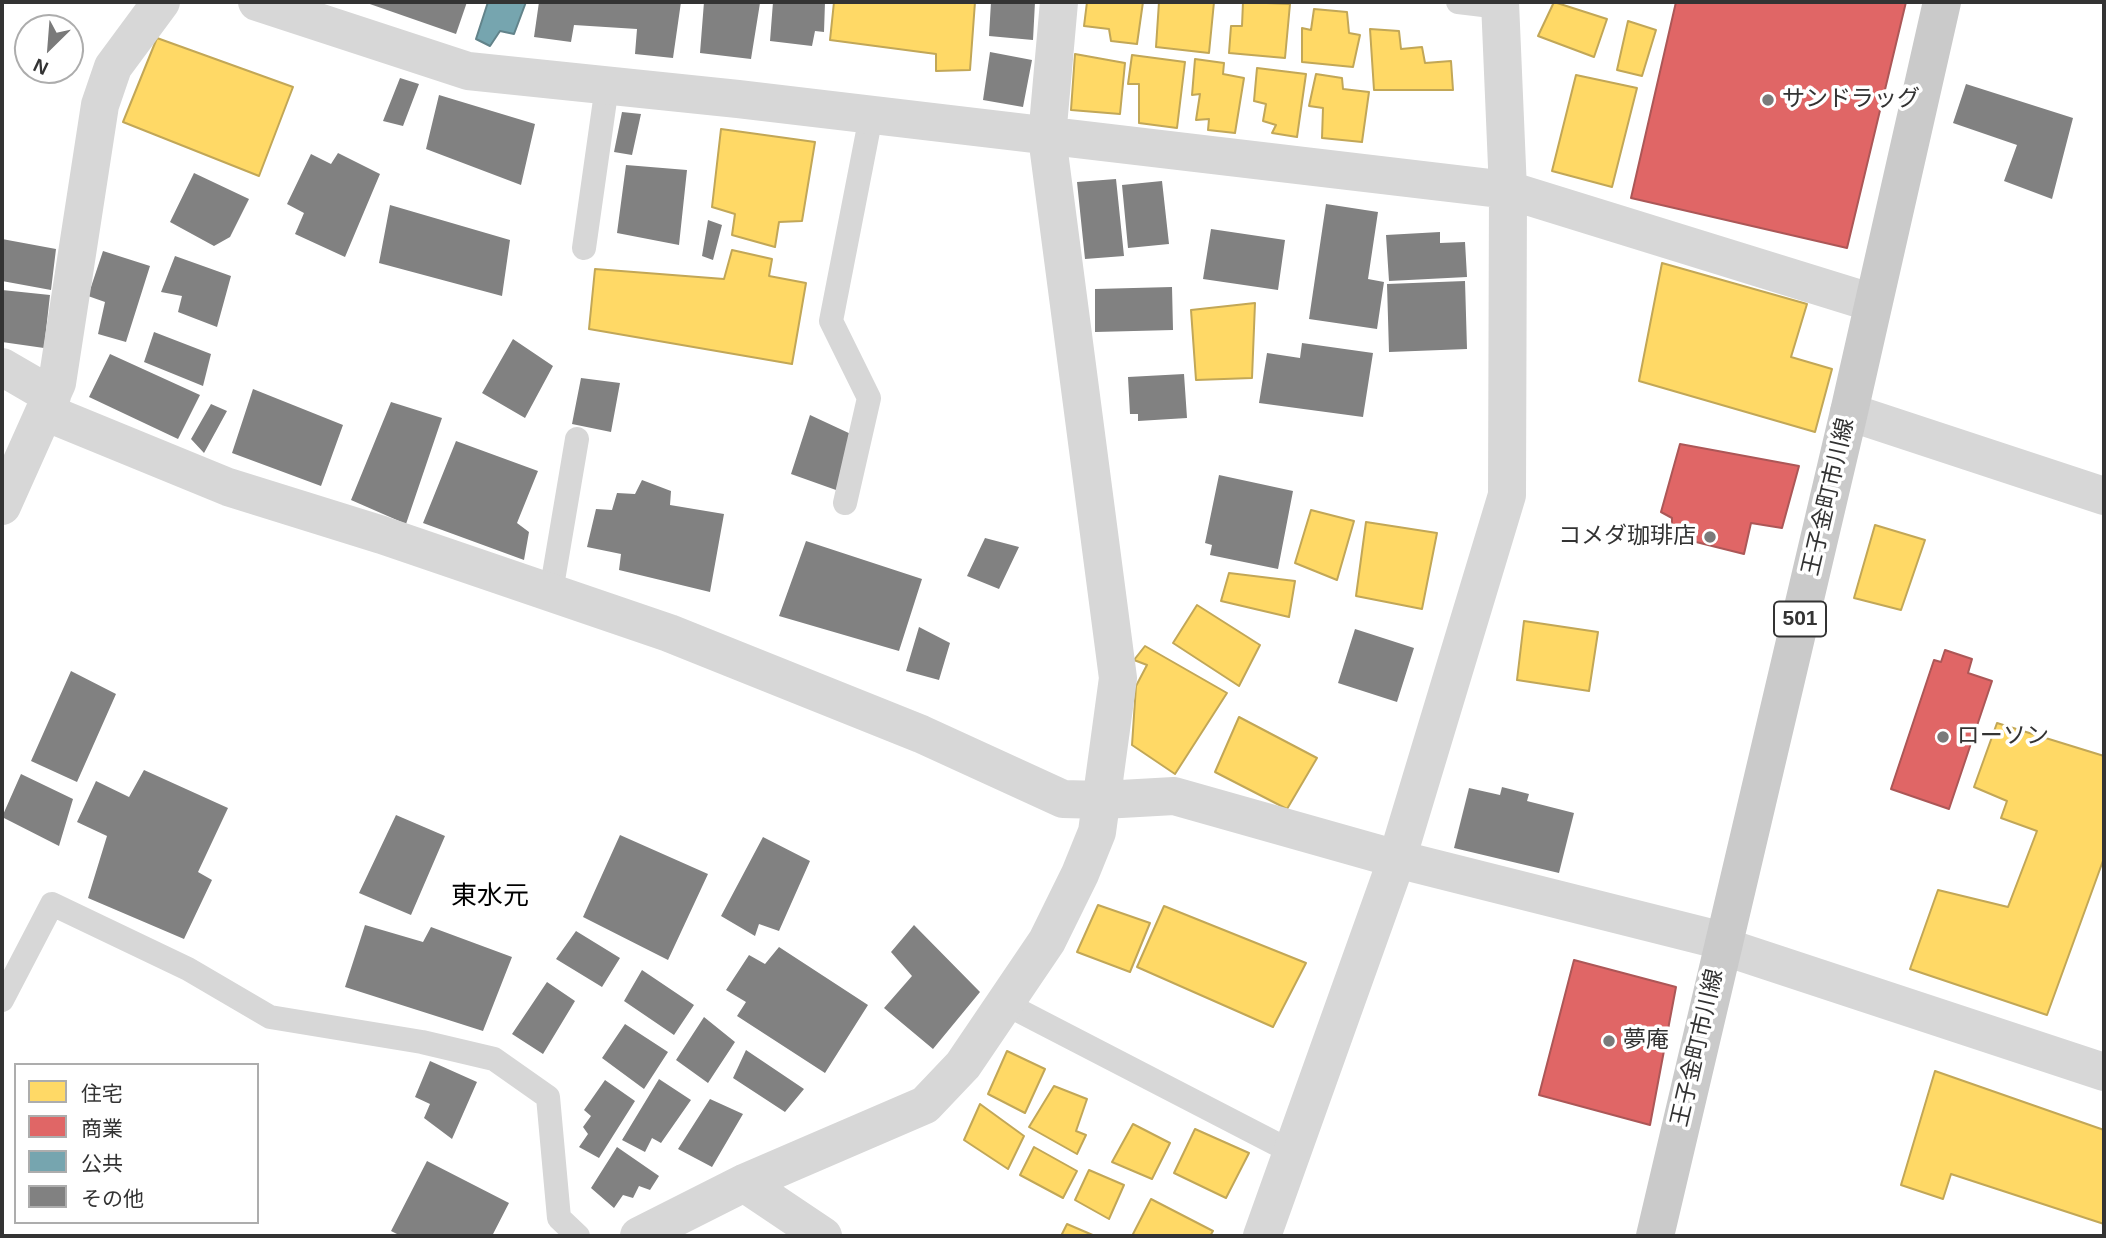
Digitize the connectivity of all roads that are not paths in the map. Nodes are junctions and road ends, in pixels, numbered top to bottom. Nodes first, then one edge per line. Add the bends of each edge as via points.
1 (161, 2) edge
2 (257, 2) edge
3 (1059, 2) edge
4 (1458, 2) edge
5 (1942, 2) edge
6 (1500, 4) edge
7 (607, 86) junction
8 (871, 116) junction
9 (1047, 137) junction
10 (1508, 190) junction
11 (584, 248) dead end
12 (1873, 303) junction
13 (2, 367) edge
14 (49, 404) junction
15 (1849, 412) junction
16 (577, 439) dead end
17 (2104, 496) edge
18 (845, 503) dead end
19 (2, 506) edge
20 (551, 592) junction
21 (1103, 800) junction
22 (1397, 859) junction
23 (1723, 943) junction
24 (2, 1000) edge
25 (1006, 1004) junction
26 (2104, 1072) edge
27 (1292, 1152) junction
28 (744, 1183) junction
29 (578, 1236) edge
30 (639, 1236) edge
31 (823, 1236) edge
32 (1262, 1236) edge
33 (1655, 1236) edge

1 - 14 street via 113,67 100,104 57,383
2 - 7 street via 468,71
3 - 9 street
4 - 6 lane
5 - 12 main road, 王子金町市川線 / 501
6 - 10 street
7 - 8 street
7 - 11 lane
8 - 9 street
8 - 18 lane via 831,321 869,398
9 - 10 street
9 - 21 street via 1118,678
10 - 12 street
10 - 22 street via 1507,495
12 - 15 main road, 王子金町市川線 / 501
13 - 14 street
14 - 19 street
14 - 20 street via 228,487
15 - 17 street
15 - 23 main road, 王子金町市川線 / 501
16 - 20 lane
20 - 21 street via 669,633 921,734 1063,799
21 - 22 street via 1174,796
21 - 25 street via 1097,832 1080,874 1047,941
22 - 23 street
22 - 27 street
23 - 26 street
23 - 33 main road, 王子金町市川線 / 501
24 - 29 lane via 52,904 188,969 270,1017 494,1059 548,1097 559,1218
25 - 27 lane
25 - 28 street via 963,1065 925,1105
27 - 32 street
28 - 30 street
28 - 31 street

